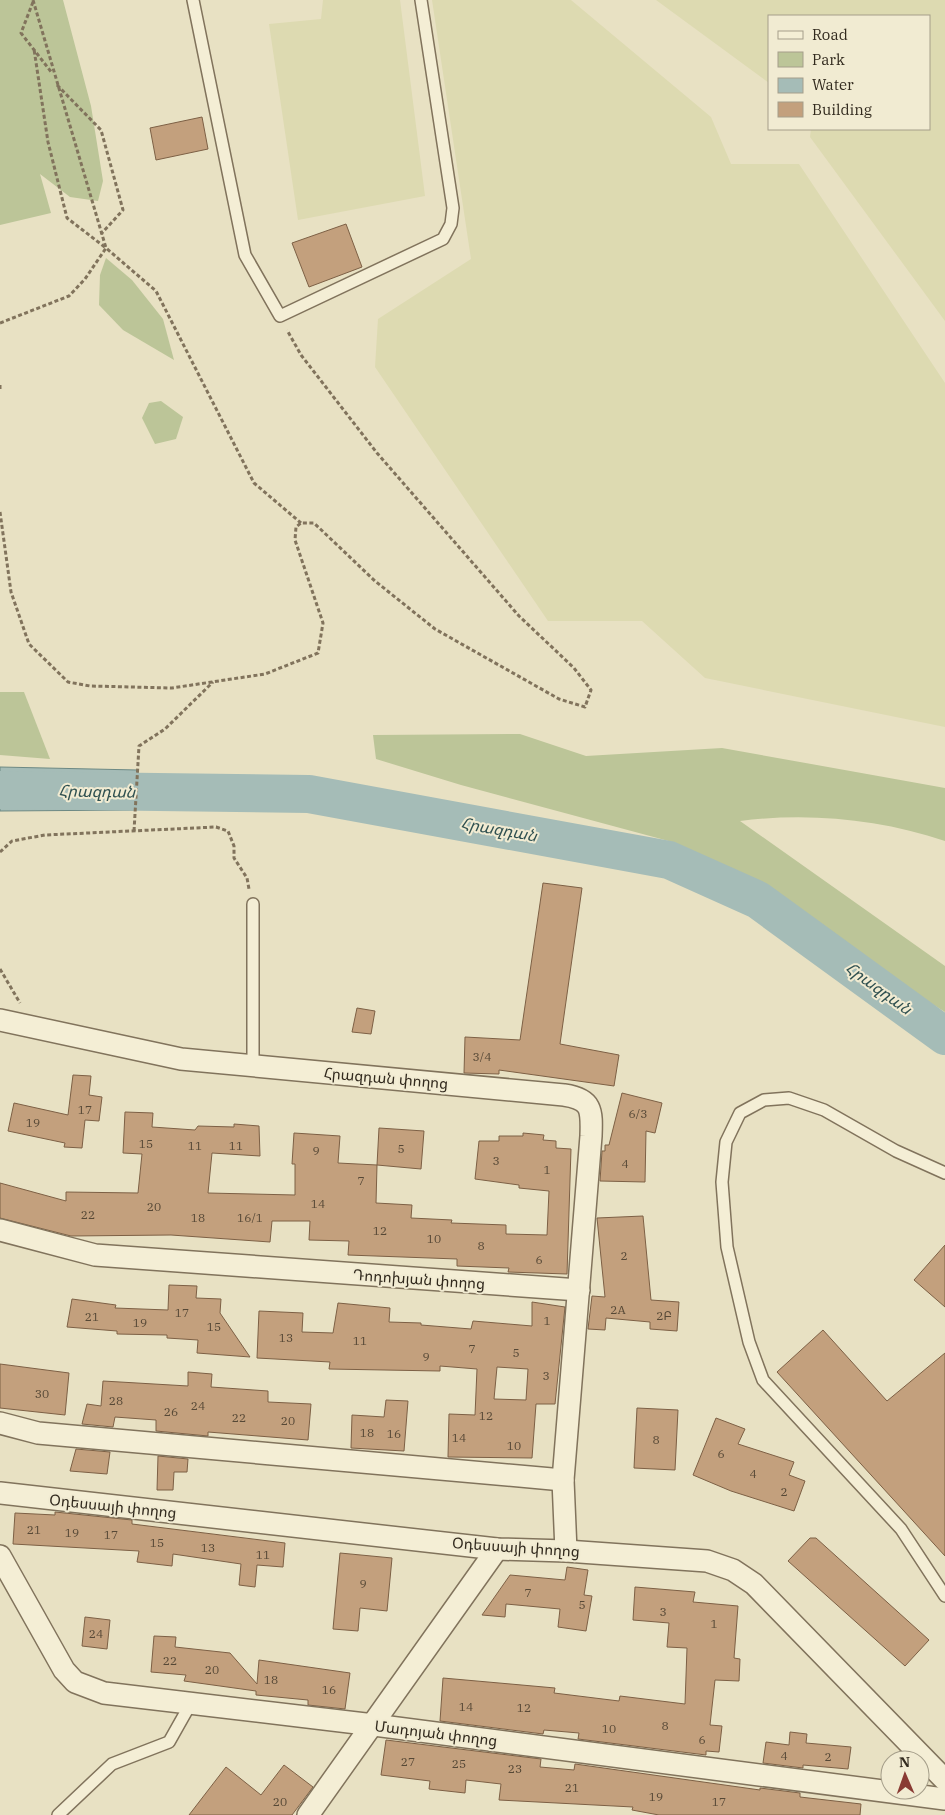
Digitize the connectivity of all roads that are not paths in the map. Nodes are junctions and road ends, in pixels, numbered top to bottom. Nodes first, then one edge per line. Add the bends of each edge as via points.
1 (194, 0) edge
2 (422, 0) edge
3 (252, 904) road end
4 (0, 1020) edge
5 (253, 1066) junction
6 (945, 1173) edge
7 (0, 1230) edge
8 (579, 1290) junction
9 (0, 1423) edge
10 (562, 1480) junction
11 (0, 1493) edge
12 (497, 1548) junction
13 (566, 1551) junction
14 (0, 1556) edge
15 (945, 1596) edge
16 (191, 1703) junction
17 (374, 1725) junction
18 (945, 1780) edge
19 (945, 1799) edge
20 (58, 1815) edge
21 (308, 1815) edge

1 - 2 lane via 245,255 280,316 443,239 451,224 453,208
3 - 5 lane
4 - 5 street, Հրազդան փողոց via 181,1059
5 - 8 street, Հրազդան փողոց via 578,1097 588,1104 592,1123
6 - 15 lane via 896,1151 824,1110 789,1098 764,1100 740,1113 726,1142 722,1182 727,1247 749,1342 763,1380 901,1529
7 - 8 street, Դոդոխյան փողոց via 95,1255
8 - 10 street
9 - 10 street via 38,1433
10 - 13 street
11 - 12 street, Օդեսսայի փողոց
12 - 13 street, Օդեսսայի փողոց
12 - 17 street
13 - 18 street, Օդեսսայի փողոց via 707,1561 733,1570 754,1584
14 - 16 street, Մադոյան փողոց via 64,1670 75,1682 104,1693
16 - 17 street, Մադոյան փողոց
16 - 20 lane via 169,1742 112,1764
17 - 19 street, Մադոյան փողոց
17 - 21 street

